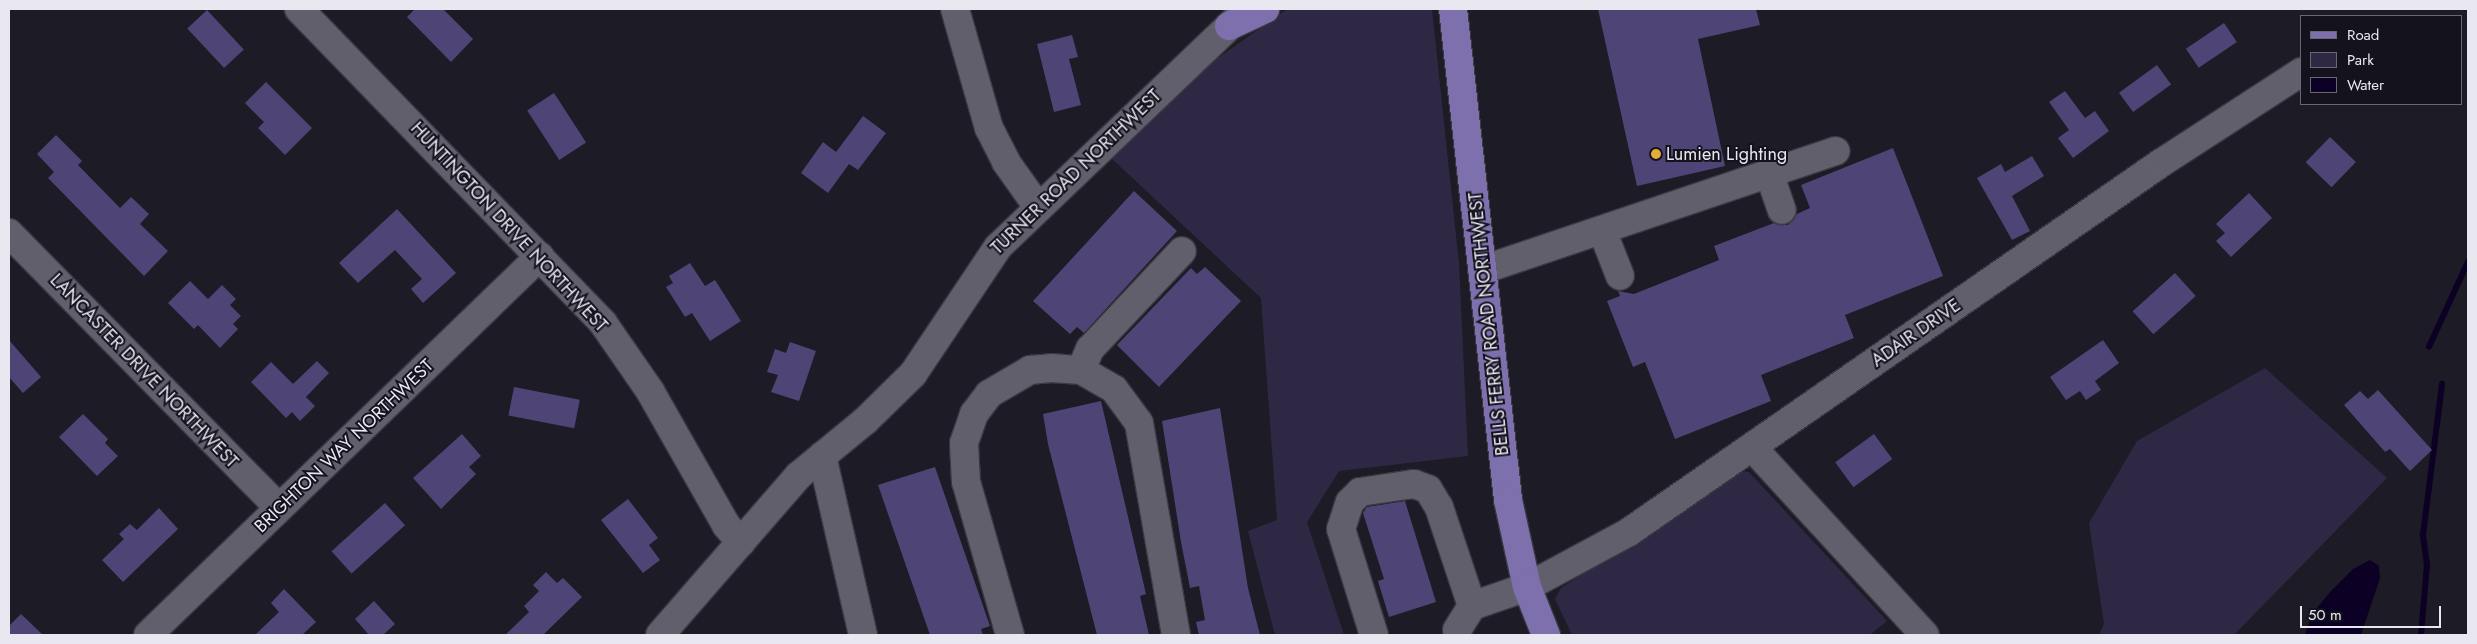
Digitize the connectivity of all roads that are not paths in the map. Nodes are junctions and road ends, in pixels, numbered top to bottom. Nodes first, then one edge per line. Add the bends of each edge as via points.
1 (299, 9) edge
2 (955, 9) edge
3 (1264, 9) edge
4 (1453, 9) edge
5 (1238, 18) edge
6 (2300, 73) edge
7 (1835, 151) dead end
8 (1769, 173) junction
9 (1038, 207) junction
10 (1782, 210) dead end
11 (1602, 230) junction
12 (9, 233) edge
13 (1182, 251) dead end
14 (540, 256) junction
15 (1482, 270) junction
16 (1620, 276) dead end
17 (1081, 370) junction
18 (1752, 447) junction
19 (822, 456) junction
20 (279, 508) junction
21 (740, 542) junction
22 (1527, 587) junction
23 (1472, 606) junction
24 (1453, 634) edge
25 (148, 635) edge
26 (660, 635) edge
27 (863, 635) edge
28 (1010, 635) edge
29 (1176, 635) edge
30 (1374, 635) edge
31 (1546, 635) edge
32 (1925, 635) edge

1 - 14 street, HUNTINGTON DRIVE NORTHWEST
2 - 9 street via 989,128 1006,162
3 - 5 main road
4 - 15 main road, BELLS FERRY ROAD NORTHWEST
5 - 9 street, TURNER ROAD NORTHWEST
6 - 18 street, ADAIR DRIVE via 2153,169
7 - 8 street
8 - 10 street
8 - 11 street
9 - 19 street, TURNER ROAD NORTHWEST via 983,265 913,374 865,421
11 - 15 street
11 - 16 street
12 - 20 street, LANCASTER DRIVE NORTHWEST
13 - 17 street via 1090,349
14 - 20 street, BRIGHTON WAY NORTHWEST
14 - 21 street, HUNTINGTON DRIVE NORTHWEST via 603,323 650,391 726,525
15 - 22 main road, BELLS FERRY ROAD NORTHWEST via 1508,500
17 - 28 street via 1030,370 1010,379 989,394 974,414 964,443 966,482
17 - 29 street via 1114,390 1139,423
18 - 22 street, ADAIR DRIVE via 1629,532
18 - 32 street
19 - 21 street, TURNER ROAD NORTHWEST via 798,476
19 - 27 street
20 - 25 street, BRIGHTON WAY NORTHWEST
21 - 26 street, TURNER ROAD NORTHWEST
22 - 23 street, ADAIR DRIVE
22 - 31 main road, BELLS FERRY ROAD NORTHWEST
23 - 24 street
23 - 30 street via 1439,507 1428,488 1414,484 1362,491 1350,502 1341,529

